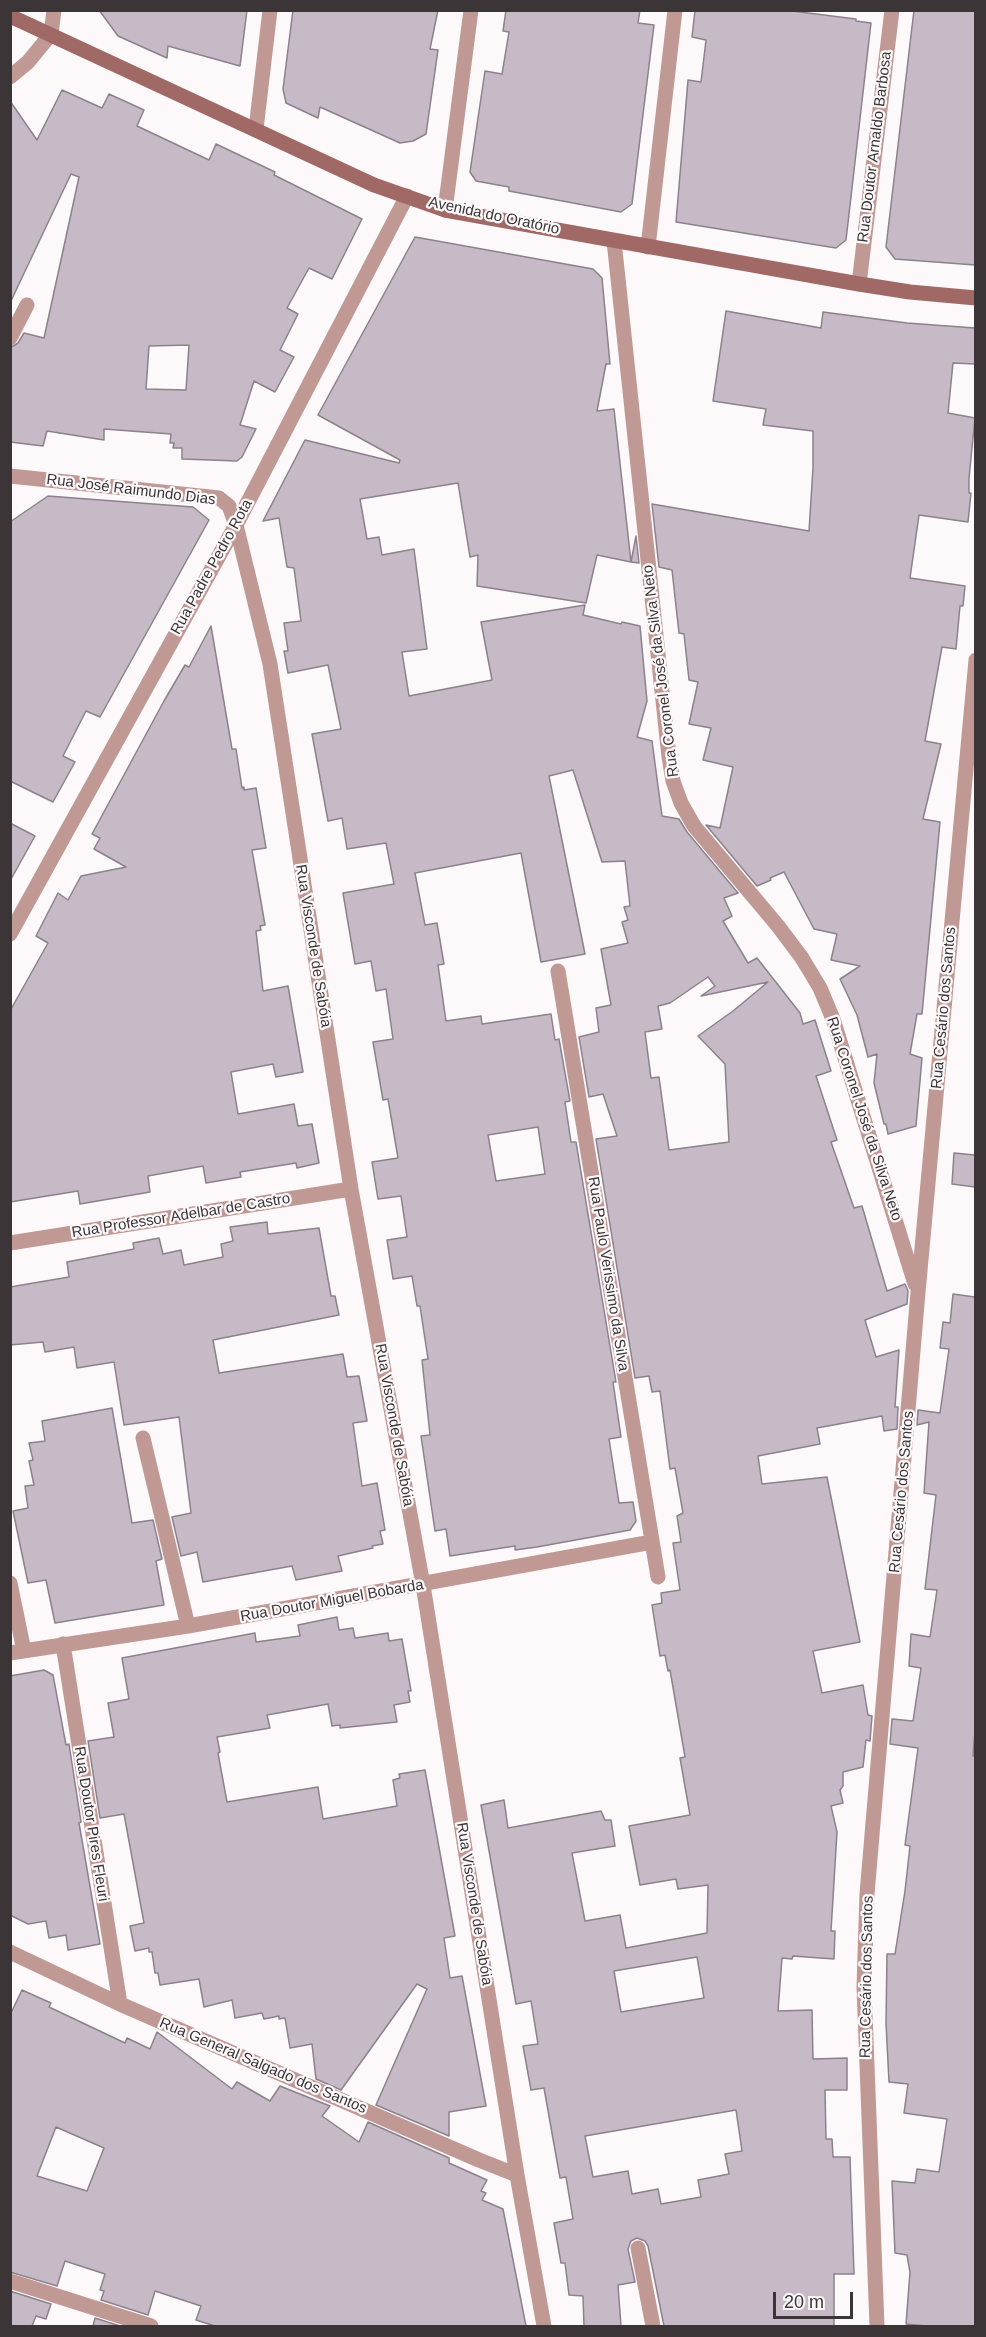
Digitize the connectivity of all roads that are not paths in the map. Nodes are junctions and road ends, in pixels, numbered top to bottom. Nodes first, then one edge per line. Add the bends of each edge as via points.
1 (54, 10) edge
2 (270, 10) edge
3 (471, 10) edge
4 (675, 10) edge
5 (892, 10) edge
6 (10, 16) edge
7 (51, 34) junction
8 (10, 77) edge
9 (256, 129) junction
10 (407, 196) junction
11 (445, 210) junction
12 (614, 240) junction
13 (648, 247) junction
14 (859, 284) junction
15 (975, 298) edge
16 (27, 305) dead end
17 (10, 338) edge
18 (10, 476) edge
19 (236, 525) junction
20 (975, 660) edge
21 (10, 934) edge
22 (558, 970) dead end
23 (351, 1188) junction
24 (10, 1243) edge
25 (918, 1292) junction
26 (143, 1438) dead end
27 (652, 1542) junction
28 (658, 1577) dead end
29 (10, 1583) edge
30 (423, 1585) junction
31 (188, 1626) junction
32 (63, 1644) junction
33 (17, 1652) edge
34 (10, 1952) edge
35 (120, 2004) junction
36 (517, 2175) junction
37 (638, 2248) dead end
38 (10, 2281) edge
39 (151, 2326) edge
40 (544, 2326) edge
41 (653, 2326) edge
42 (877, 2326) edge

1 - 7 street
2 - 9 street
3 - 11 street
4 - 13 street
5 - 14 street, Rua Doutor Arnaldo Barbosa
6 - 7 main road, Avenida do Oratório
7 - 8 street
7 - 9 main road, Avenida do Oratório
9 - 10 main road, Avenida do Oratório via 374,185
10 - 11 main road, Avenida do Oratório
10 - 19 street, Rua Padre Pedro Rota
11 - 12 main road, Avenida do Oratório
12 - 13 main road, Avenida do Oratório
12 - 25 street, Rua Coronel José da Silva Neto via 674,781 694,826 778,926 820,988
13 - 14 main road, Avenida do Oratório
14 - 15 main road, Avenida do Oratório
16 - 17 street
18 - 19 street, Rua José Raimundo Dias via 219,498 229,506
19 - 21 street, Rua Padre Pedro Rota
19 - 23 street, Rua Visconde de Sabóia via 270,664
20 - 25 street, Rua Cesário dos Santos
22 - 27 street, Rua Paulo Verissimo da Silva
23 - 24 street, Rua Professor Adelbar de Castro
23 - 30 street, Rua Visconde de Sabóia
25 - 42 street, Rua Cesário dos Santos via 867,1894 864,1987
26 - 31 street
27 - 28 street, Rua Paulo Verissimo da Silva
27 - 30 street, Rua Doutor Miguel Bobarda
29 - 33 street
30 - 31 street, Rua Doutor Miguel Bobarda
30 - 36 street, Rua Visconde de Sabóia
31 - 32 street, Rua Doutor Miguel Bobarda
32 - 33 street, Rua Doutor Miguel Bobarda
32 - 35 street, Rua Doutor Pires Fleuri
34 - 35 street, Rua General Salgado dos Santos
35 - 36 street, Rua General Salgado dos Santos
36 - 40 street, Rua Visconde de Sabóia
37 - 41 street
38 - 39 street

